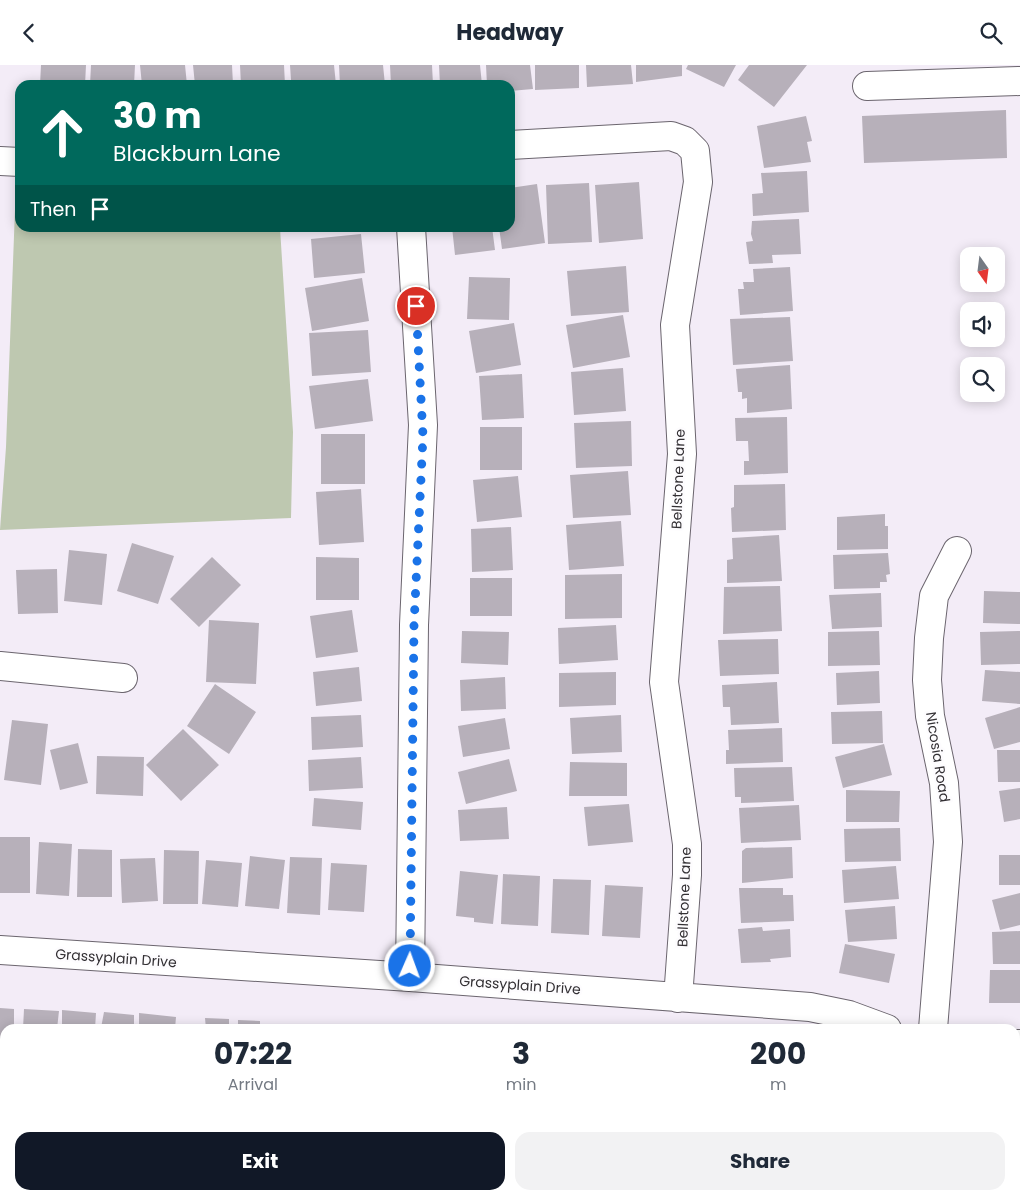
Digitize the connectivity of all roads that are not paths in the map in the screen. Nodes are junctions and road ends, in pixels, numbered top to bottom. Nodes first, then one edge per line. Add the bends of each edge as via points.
1 (1020, 81) edge
2 (867, 86) dead end
3 (515, 145) edge
4 (0, 161) edge
5 (15, 162) edge
6 (411, 232) edge
7 (957, 551) dead end
8 (0, 666) edge
9 (123, 678) dead end
10 (0, 950) edge
11 (410, 977) junction
12 (678, 998) junction
13 (873, 1024) edge
14 (933, 1024) edge

1 - 2 street
3 - 12 street, Bellstone Lane via 671,136 685,141 695,151 698,182 675,325 682,454 664,682 687,844
4 - 5 street
6 - 11 street via 423,425 414,625
7 - 14 street, Nicosia Road via 934,596 929,638 927,680 930,715 944,783 948,842
8 - 9 street
10 - 11 street, Grassyplain Drive
11 - 12 street, Grassyplain Drive
12 - 13 street, Grassyplain Drive via 810,1007

